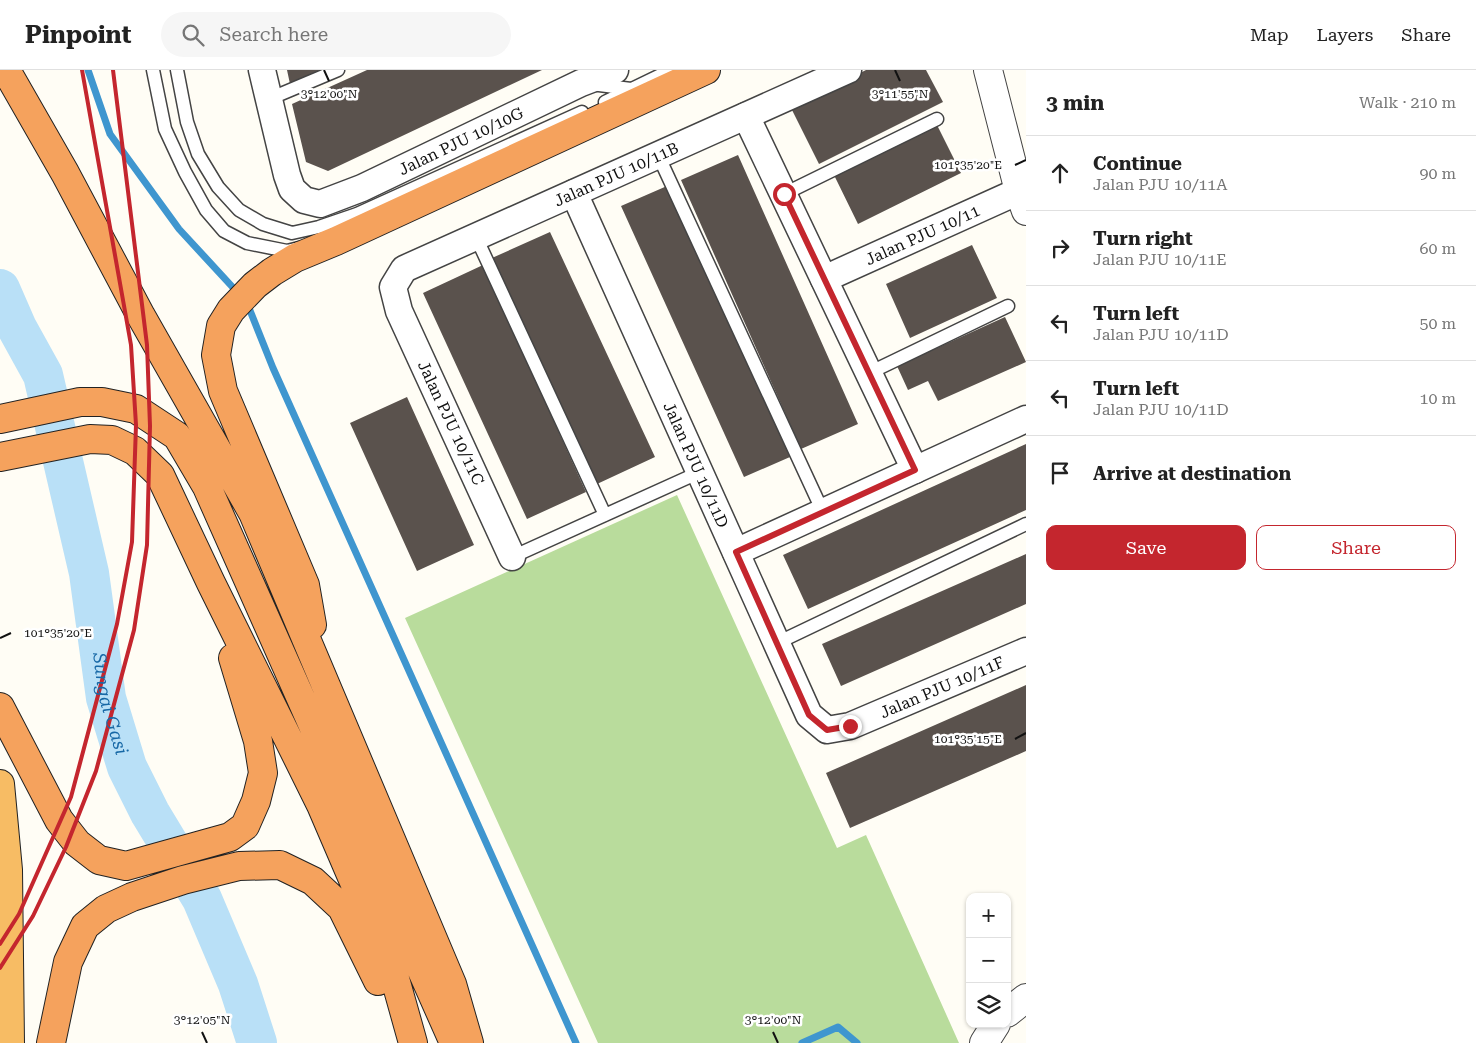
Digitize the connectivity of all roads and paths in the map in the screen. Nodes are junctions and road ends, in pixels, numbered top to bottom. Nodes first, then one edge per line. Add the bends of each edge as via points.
1 (6, 70) edge
2 (153, 70) edge
3 (177, 70) edge
4 (262, 70) edge
5 (338, 70) edge
6 (671, 70) edge
7 (706, 70) edge
8 (848, 70) edge
9 (988, 70) edge
10 (623, 80) edge
11 (269, 99) junction
12 (746, 116) junction
13 (937, 119) dead end
14 (658, 155) junction
15 (574, 193) junction
16 (784, 194) junction
17 (1022, 201) edge
18 (476, 237) junction
19 (336, 241) junction
20 (824, 279) junction
21 (393, 287) joint
22 (1008, 306) dead end
23 (869, 372) junction
24 (0, 419) edge
25 (1026, 419) edge
26 (0, 457) edge
27 (915, 470) junction
28 (700, 472) junction
29 (823, 512) junction
30 (604, 515) junction
31 (1026, 524) edge
32 (736, 552) junction
33 (512, 557) joint
34 (211, 584) junction
35 (777, 643) junction
36 (1026, 650) edge
37 (320, 671) junction
38 (0, 707) edge
39 (827, 730) joint
40 (0, 784) edge
41 (1026, 998) edge
42 (1011, 1010) edge
43 (993, 1028) edge
44 (10, 1043) edge
45 (51, 1043) edge
46 (409, 1043) edge
47 (413, 1043) edge
48 (454, 1043) edge
49 (469, 1043) edge
50 (984, 1043) edge

1 - 37 highway via 253,513
2 - 19 lane via 165,129 206,210 224,231 247,243 287,250
3 - 10 lane via 187,122 198,154 218,187 239,210 263,224 292,233 357,214
4 - 11 street
5 - 11 lane
6 - 10 lane
7 - 19 highway
8 - 12 street, Jalan PJU 10/11B
9 - 17 street
10 - 11 street, Jalan PJU 10/10G via 581,83 362,188 320,204 304,200 292,189
12 - 14 street, Jalan PJU 10/11B
12 - 16 street
13 - 16 lane
14 - 15 street, Jalan PJU 10/11B
14 - 29 lane
15 - 18 street, Jalan PJU 10/11B
15 - 28 street, Jalan PJU 10/11D
16 - 20 street
17 - 20 street, Jalan PJU 10/11
18 - 21 street, Jalan PJU 10/11B via 404,269
18 - 30 lane
19 - 37 highway via 295,258 255,285 231,310 222,326 216,355 223,391 306,585
20 - 23 street
21 - 33 street, Jalan PJU 10/11C via 399,310
22 - 23 lane
23 - 27 street
24 - 48 highway via 80,402 102,402 136,409 177,436 207,487
25 - 27 street
26 - 34 highway via 90,438 112,440 135,451 160,475
27 - 29 street
28 - 30 lane
28 - 32 street, Jalan PJU 10/11D
29 - 32 street
30 - 33 lane
31 - 35 lane
32 - 35 street, Jalan PJU 10/11D
34 - 38 highway via 258,741 263,773 256,802 244,826 230,837 126,866 99,860 77,843 59,820
34 - 47 highway via 321,804 394,975
35 - 39 street, Jalan PJU 10/11D via 809,715
36 - 39 street, Jalan PJU 10/11F via 850,726
37 - 49 highway via 452,984
40 - 44 highway via 8,870
41 - 42 street
43 - 50 street
45 - 46 highway via 68,962 85,926 106,909 183,880 239,866 280,866 313,881 342,908

